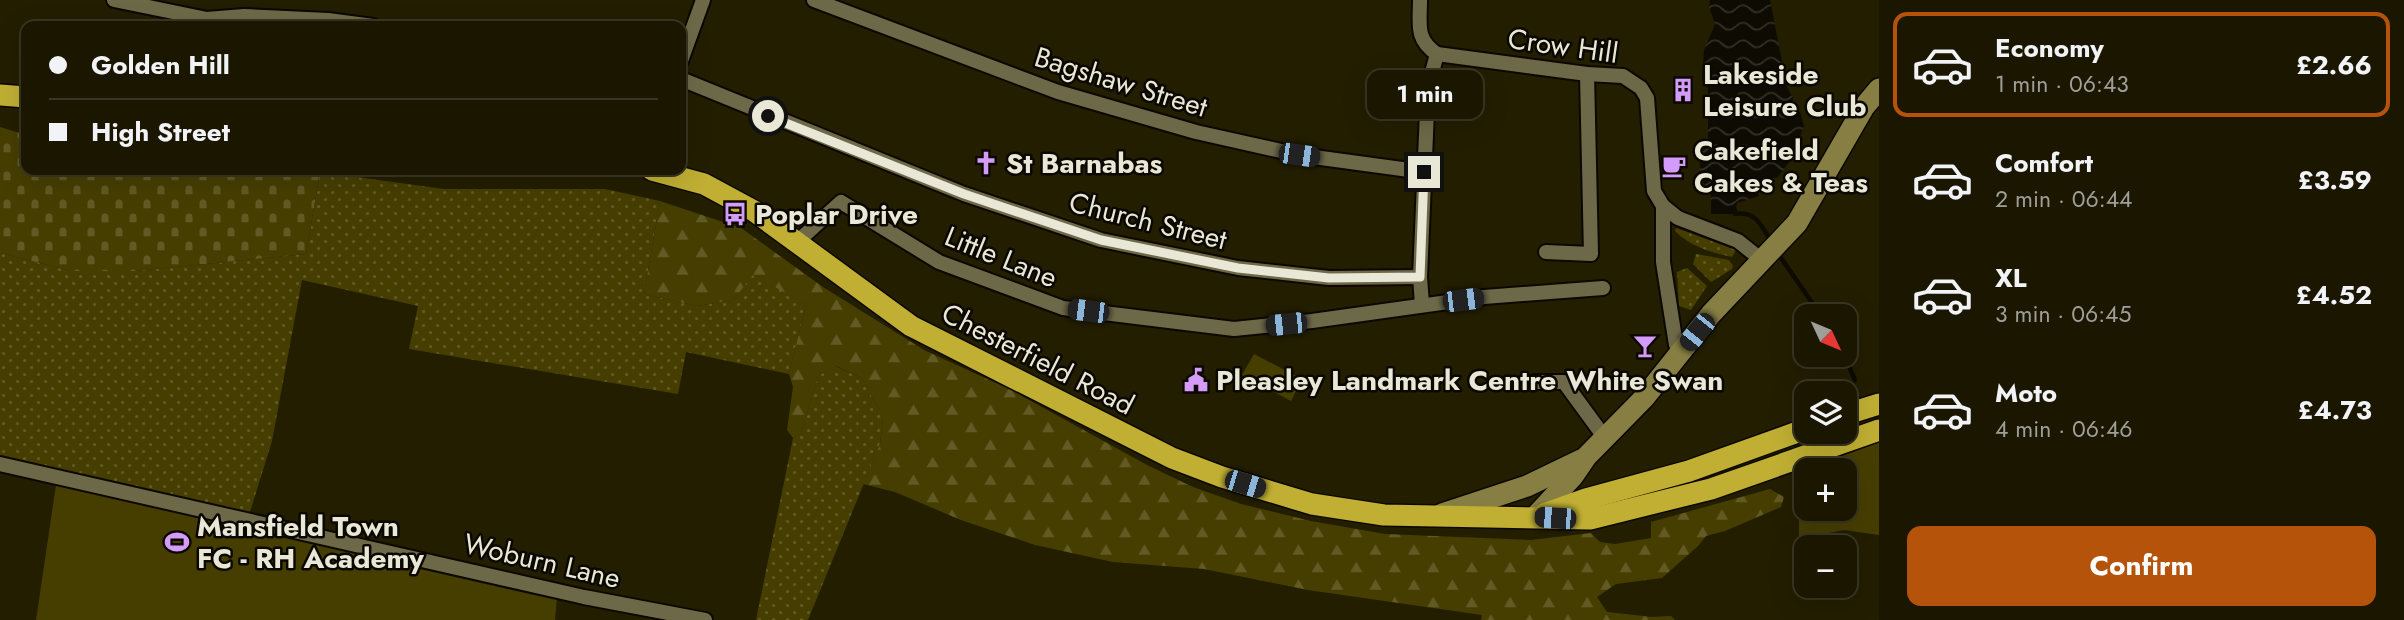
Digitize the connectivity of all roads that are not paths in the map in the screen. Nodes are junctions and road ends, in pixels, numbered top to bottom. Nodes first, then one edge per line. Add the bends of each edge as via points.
1 (114, 0) edge
2 (703, 0) edge
3 (814, 0) edge
4 (1420, 0) edge
5 (199, 21) edge
6 (218, 21) edge
7 (336, 21) edge
8 (686, 47) edge
9 (1437, 54) junction
10 (1587, 74) junction
11 (686, 81) edge
12 (1879, 89) edge
13 (0, 95) edge
14 (21, 97) edge
15 (1424, 172) junction
16 (671, 175) edge
17 (1662, 206) junction
18 (797, 242) junction
19 (1546, 252) dead end
20 (1765, 259) junction
21 (1420, 277) junction
22 (1603, 288) dead end
23 (1422, 305) junction
24 (1683, 350) junction
25 (1534, 382) dead end
26 (1879, 404) edge
27 (1857, 411) edge
28 (1879, 430) edge
29 (1794, 433) edge
30 (1605, 438) junction
31 (1586, 457) junction
32 (0, 464) edge
33 (1434, 517) junction
34 (1535, 517) junction
35 (705, 620) edge

1 - 5 street
2 - 8 street
3 - 15 street, Bagshaw Street via 1058,92 1196,132 1299,155
4 - 9 street via 1420,35 1426,47
6 - 7 street via 244,16
9 - 10 street, Crow Hill
9 - 15 street via 1428,87
10 - 17 street, Crow Hill via 1623,76 1647,98 1654,191
10 - 19 street via 1591,254
11 - 21 street, Church Street via 964,194 1101,240 1238,268 1329,278
12 - 20 street, Chesterfield Road via 1864,107 1813,198
13 - 14 highway
15 - 21 street
16 - 18 highway, Chesterfield Road via 731,197
17 - 20 street via 1678,218 1738,241
17 - 24 street, Crow Hill via 1663,262 1676,345
18 - 23 street, Little Lane via 841,202 939,262 1063,308 1234,329
18 - 33 highway, Chesterfield Road via 911,326 1172,458 1312,504
20 - 24 street, Chesterfield Road
21 - 23 street
22 - 23 street
24 - 30 street, Chesterfield Road
25 - 30 street via 1564,382
26 - 27 highway
28 - 34 highway via 1711,489 1657,503 1590,519
29 - 34 highway via 1689,471
30 - 31 street, Chesterfield Road
31 - 33 street, Chesterfield Road via 1527,486
31 - 34 street, Chesterfield Road
32 - 35 street, Woburn Lane via 584,597
33 - 34 highway, Chesterfield Road

